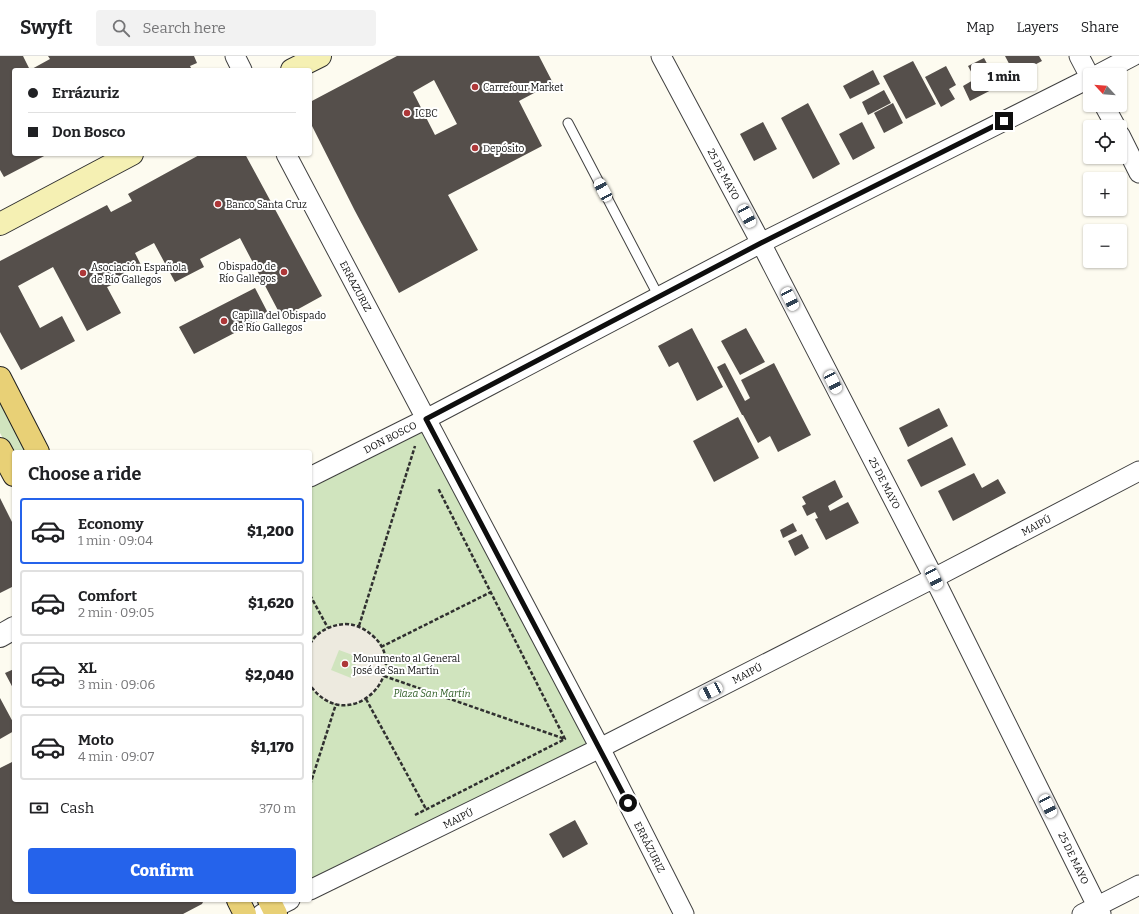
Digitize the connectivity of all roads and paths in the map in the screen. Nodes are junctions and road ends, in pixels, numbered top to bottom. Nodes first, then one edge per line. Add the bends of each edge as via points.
1 (235, 56) edge
2 (320, 56) edge
3 (660, 56) edge
4 (1079, 56) edge
5 (1133, 56) edge
6 (241, 68) edge
7 (296, 68) edge
8 (1085, 68) edge
9 (1110, 68) edge
10 (1083, 82) edge
11 (568, 123) dead end
12 (1127, 150) edge
13 (128, 156) edge
14 (287, 156) edge
15 (1139, 173) edge
16 (0, 224) edge
17 (761, 243) junction
18 (659, 296) junction
19 (0, 378) edge
20 (426, 419) junction
21 (0, 449) edge
22 (37, 450) edge
23 (420, 450) dead end
24 (12, 471) edge
25 (1139, 471) edge
26 (312, 476) edge
27 (437, 486) dead end
28 (934, 578) junction
29 (491, 592) junction
30 (312, 599) edge
31 (359, 626) junction
32 (328, 628) junction
33 (12, 629) edge
34 (0, 636) edge
35 (312, 642) edge
36 (381, 647) junction
37 (384, 676) junction
38 (312, 688) edge
39 (366, 699) junction
40 (336, 704) junction
41 (565, 739) junction
42 (600, 748) junction
43 (312, 779) edge
44 (426, 809) junction
45 (412, 816) dead end
46 (1139, 885) edge
47 (312, 889) edge
48 (239, 902) edge
49 (1094, 911) edge
50 (245, 914) edge
51 (684, 914) edge

1 - 6 street
2 - 7 main road
3 - 17 street, 25 DE MAYO
4 - 8 street
5 - 9 street
10 - 17 street, DON BOSCO
11 - 18 lane
12 - 15 street
13 - 16 main road
14 - 20 street, ERRAZURIZ
17 - 18 street, DON BOSCO
17 - 28 street, 25 DE MAYO
18 - 20 street, DON BOSCO
19 - 22 main road
20 - 26 street, DON BOSCO
20 - 42 street, ERRÁZURIZ
21 - 24 main road
23 - 31 path via 416,443
25 - 28 street, MAIPÚ
27 - 29 path
28 - 42 street, MAIPÚ
28 - 49 street, 25 DE MAYO
29 - 36 path
29 - 41 path
30 - 32 path
31 - 32 path via 338,624
31 - 36 path via 376,638
32 - 35 path via 319,633
33 - 34 street
36 - 37 path via 385,661
37 - 39 path via 374,693
37 - 41 path
38 - 40 path via 325,700
39 - 40 path via 346,705
39 - 44 path
40 - 43 path
41 - 44 path
42 - 47 street, MAIPÚ
42 - 51 street, ERRÁZURIZ
44 - 45 path
46 - 49 street
48 - 50 main road

